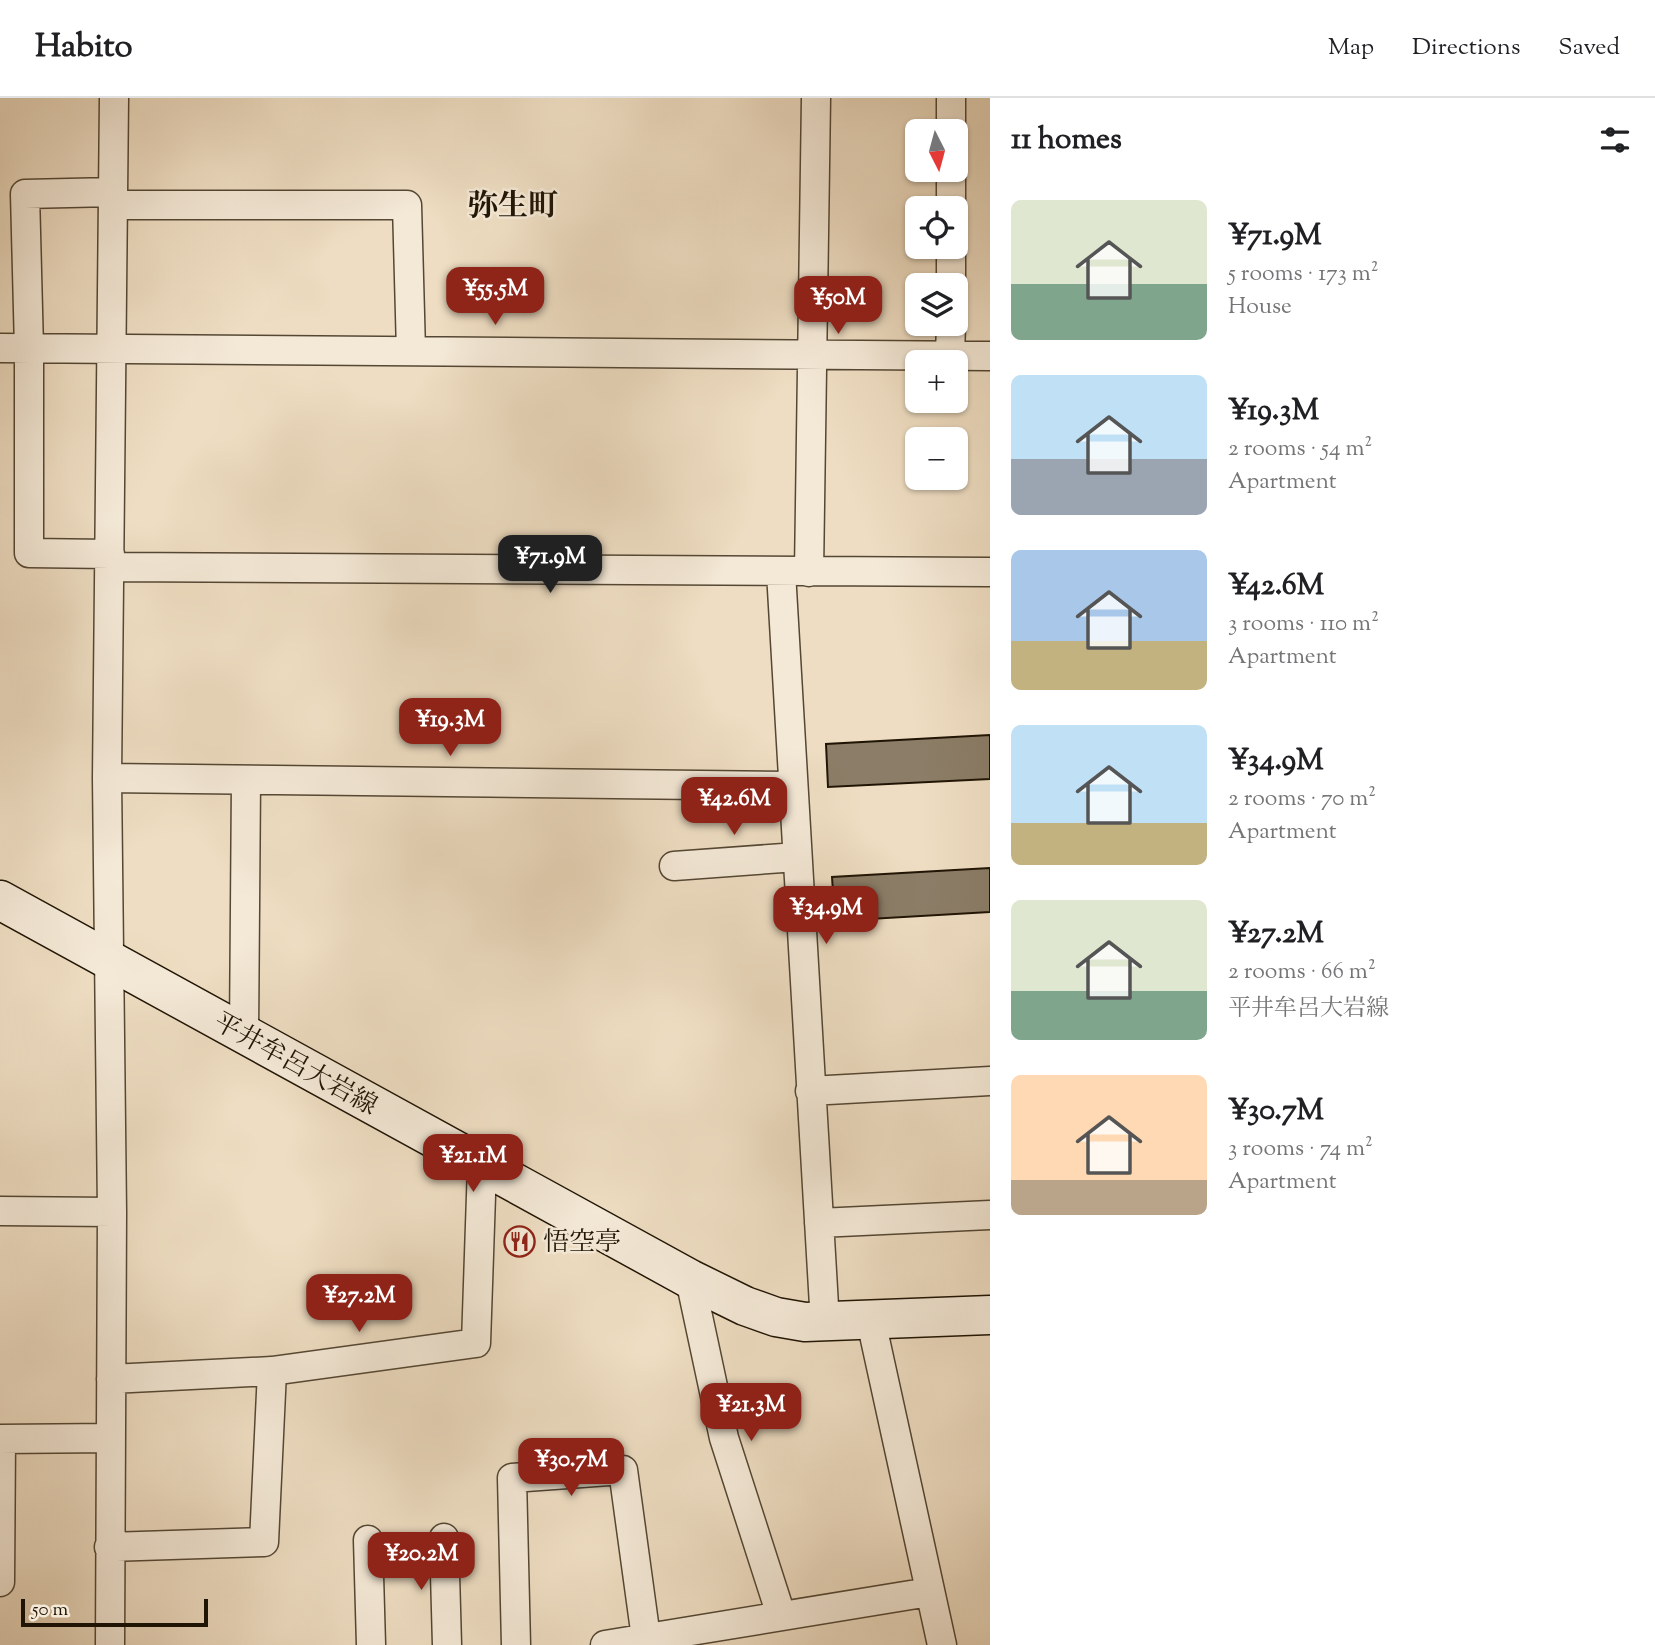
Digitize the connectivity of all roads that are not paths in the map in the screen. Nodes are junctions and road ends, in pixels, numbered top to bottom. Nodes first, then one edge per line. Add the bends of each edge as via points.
1 (114, 98) edge
2 (816, 98) edge
3 (951, 98) edge
4 (951, 119) edge
5 (113, 198) junction
6 (0, 348) edge
7 (29, 349) junction
8 (112, 349) junction
9 (411, 351) junction
10 (813, 354) junction
11 (905, 355) edge
12 (968, 356) edge
13 (990, 356) edge
14 (110, 561) junction
15 (781, 572) junction
16 (809, 572) junction
17 (990, 572) edge
18 (107, 778) junction
19 (246, 780) junction
20 (793, 786) junction
21 (797, 857) junction
22 (674, 866) dead end
23 (0, 900) edge
24 (108, 960) junction
25 (244, 1035) junction
26 (990, 1081) edge
27 (810, 1091) junction
28 (482, 1166) junction
29 (0, 1211) edge
30 (112, 1212) junction
31 (990, 1215) edge
32 (819, 1223) junction
33 (690, 1279) junction
34 (990, 1315) edge
35 (871, 1321) junction
36 (825, 1322) junction
37 (272, 1371) junction
38 (111, 1379) junction
39 (111, 1438) junction
40 (1, 1439) edge
41 (444, 1538) dead end
42 (368, 1540) dead end
43 (110, 1546) junction
44 (0, 1582) edge
45 (929, 1592) junction
46 (781, 1615) junction
47 (646, 1638) junction
48 (110, 1645) edge
49 (371, 1645) edge
50 (447, 1645) edge
51 (516, 1645) edge
52 (605, 1645) edge
53 (942, 1645) edge

1 - 5 street
2 - 10 street
3 - 4 street
5 - 7 street via 25,194
5 - 8 street
5 - 9 street via 407,205
6 - 7 street
7 - 8 street
7 - 14 street via 29,553
8 - 9 street
8 - 14 street
9 - 10 street
10 - 11 street
10 - 16 street
12 - 13 street
14 - 15 street
14 - 18 street
15 - 16 street
15 - 20 street
16 - 17 street
18 - 19 street
18 - 24 street
19 - 20 street
19 - 25 street
20 - 21 street
21 - 22 street
21 - 27 street
23 - 24 main road, 平井牟呂大岩線
24 - 25 main road, 平井牟呂大岩線
24 - 30 street
25 - 28 main road, 平井牟呂大岩線
26 - 27 street
27 - 32 street
28 - 33 main road, 平井牟呂大岩線
28 - 37 street via 476,1342
29 - 30 street
30 - 38 street
31 - 32 street
32 - 36 street
33 - 36 main road, 平井牟呂大岩線 via 776,1317
33 - 46 street via 724,1438
34 - 35 main road, 平井牟呂大岩線
35 - 36 main road, 平井牟呂大岩線
35 - 45 street
37 - 38 street
37 - 43 street via 264,1542
38 - 39 street
39 - 40 street
39 - 43 street
40 - 44 street
41 - 50 street
42 - 49 street
43 - 48 street
45 - 46 street
45 - 53 street
46 - 47 street
47 - 51 street via 623,1470 512,1478
47 - 52 street

